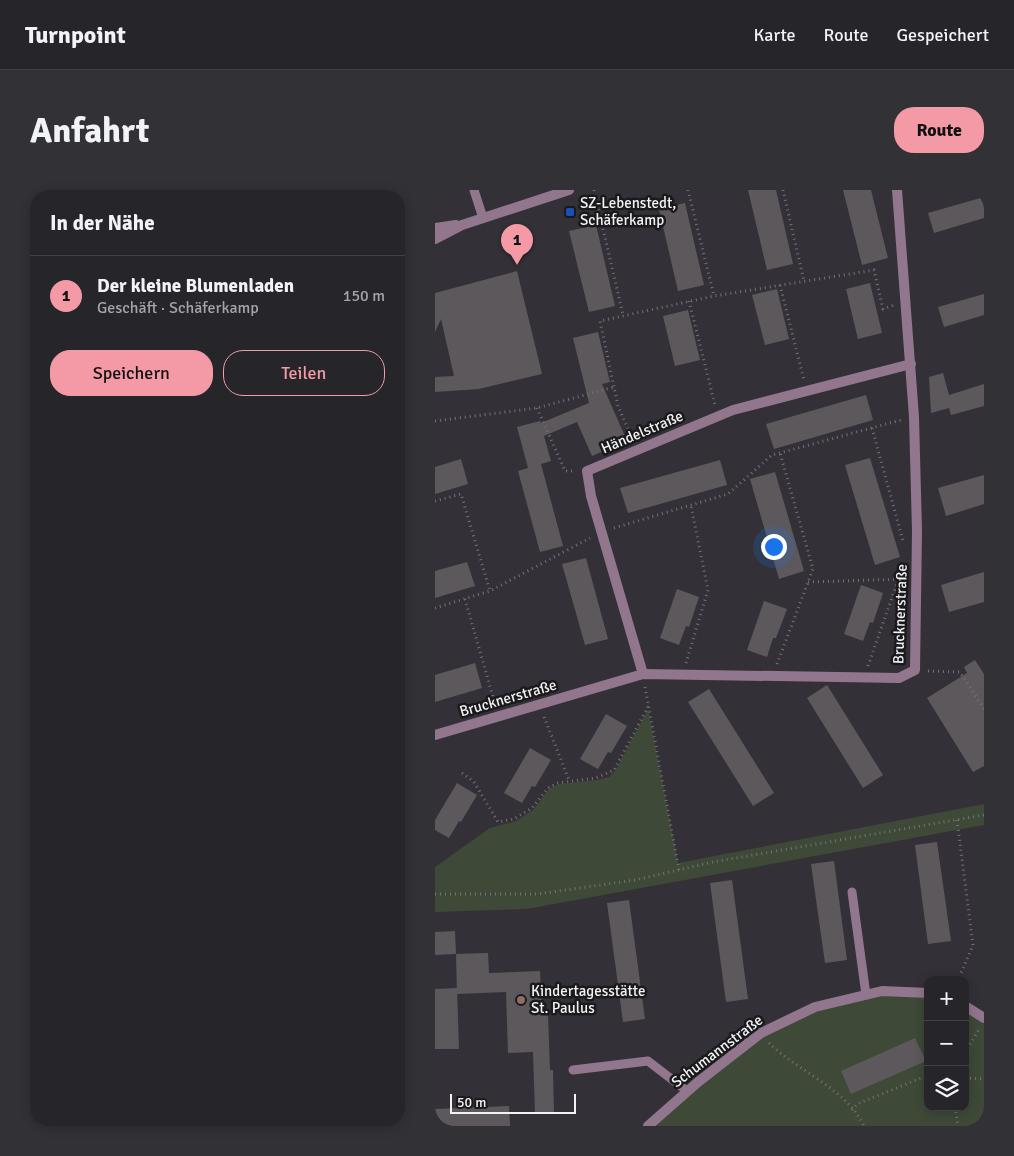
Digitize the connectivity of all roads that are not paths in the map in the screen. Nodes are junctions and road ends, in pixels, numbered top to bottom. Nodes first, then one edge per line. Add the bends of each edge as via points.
1 (474, 190) edge
2 (569, 190) edge
3 (897, 190) edge
4 (483, 218) junction
5 (462, 225) junction
6 (435, 228) edge
7 (435, 239) edge
8 (911, 364) junction
9 (643, 674) junction
10 (435, 735) edge
11 (852, 892) dead end
12 (924, 993) edge
13 (866, 995) junction
14 (969, 1009) edge
15 (984, 1018) edge
16 (573, 1070) dead end
17 (687, 1091) junction
18 (647, 1126) edge

1 - 4 lane
2 - 4 street
3 - 8 street, Brucknerstraße
4 - 5 street
5 - 6 street
5 - 7 street
8 - 9 street, Händelstraße via 718,416 587,471 591,496
8 - 9 street, Brucknerstraße via 915,670 899,678
9 - 10 street, Brucknerstraße
11 - 13 lane
12 - 13 street, Schumannstraße via 882,991
13 - 17 street, Schumannstraße via 815,1007 761,1033
14 - 15 street
16 - 17 lane via 648,1061
17 - 18 street, Schumannstraße

